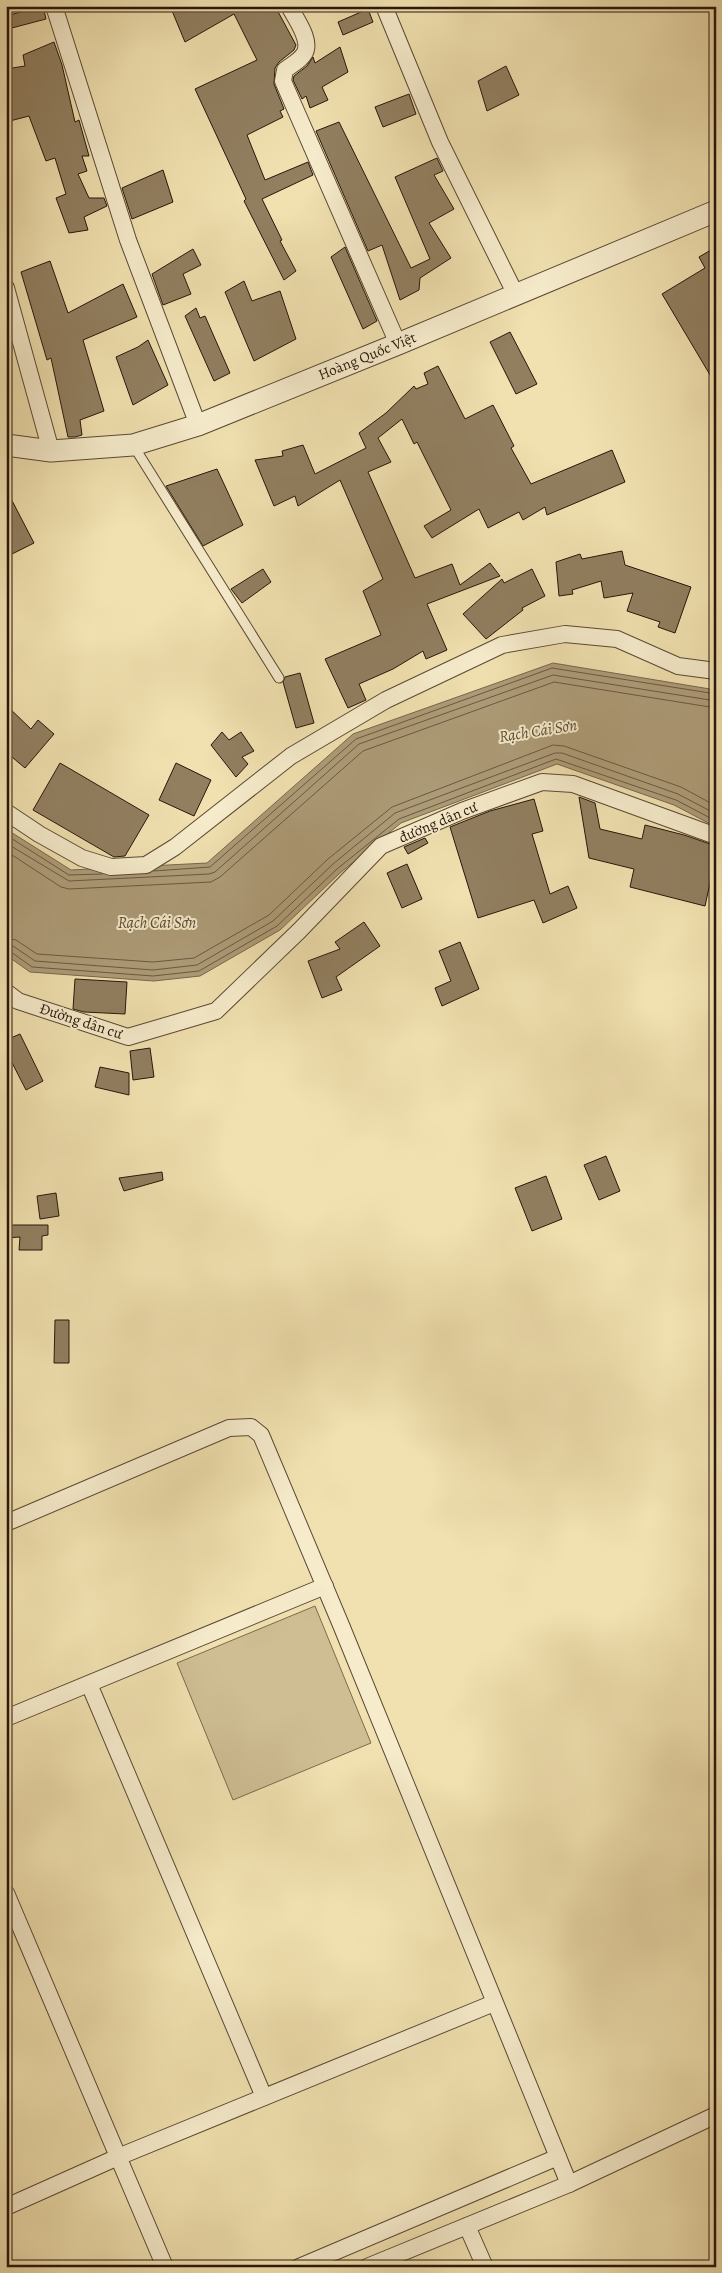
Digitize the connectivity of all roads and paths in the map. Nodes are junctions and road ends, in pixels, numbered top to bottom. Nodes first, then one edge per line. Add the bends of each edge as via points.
1 (54, 6) edge
2 (289, 6) edge
3 (384, 6) edge
4 (716, 211) edge
5 (6, 288) edge
6 (515, 293) junction
7 (398, 344) junction
8 (198, 425) junction
9 (6, 445) edge
10 (133, 445) junction
11 (51, 451) junction
12 (716, 671) edge
13 (279, 678) dead end
14 (6, 812) edge
15 (716, 836) edge
16 (6, 992) edge
17 (216, 1011) joint
18 (6, 1523) edge
19 (325, 1586) junction
20 (90, 1684) junction
21 (6, 1718) edge
22 (6, 1894) edge
23 (494, 2003) junction
24 (264, 2097) junction
25 (716, 2116) edge
26 (118, 2157) junction
27 (558, 2157) junction
28 (569, 2184) junction
29 (6, 2207) edge
30 (467, 2226) junction
31 (164, 2267) edge
32 (298, 2267) edge
33 (367, 2267) edge
34 (485, 2267) edge

1 - 8 street via 128,240
2 - 7 street via 307,48 302,57 285,70 283,81
3 - 6 street via 440,142
4 - 6 street, Hoàng Quốc Việt
5 - 11 street
6 - 7 street, Hoàng Quốc Việt
7 - 8 street, Hoàng Quốc Việt
8 - 10 street, Hoàng Quốc Việt
9 - 11 street, Hoàng Quốc Việt
10 - 11 street, Hoàng Quốc Việt
10 - 13 lane
12 - 14 street via 678,666 617,639 565,634 502,645 386,700 291,756 175,847 146,865 111,866 82,858
15 - 17 street, đường dân cư via 573,784 542,782 462,811 381,846
16 - 17 street, Đường dân cư via 18,1001 128,1037
18 - 19 street via 229,1428 252,1428 261,1435
19 - 20 street
19 - 23 street
20 - 21 street
20 - 24 street
22 - 26 street
23 - 24 street
23 - 27 street
24 - 26 street
25 - 28 street
26 - 29 street
26 - 31 street
27 - 28 street
27 - 32 street
28 - 30 street
30 - 33 street
30 - 34 street

